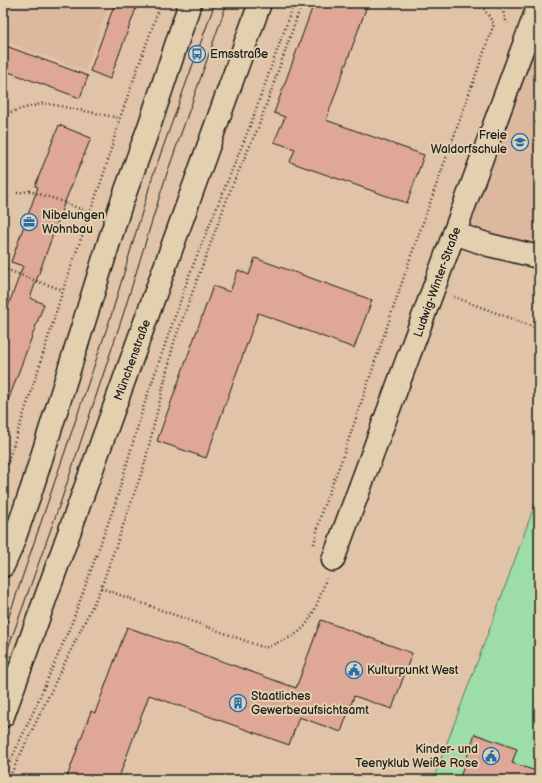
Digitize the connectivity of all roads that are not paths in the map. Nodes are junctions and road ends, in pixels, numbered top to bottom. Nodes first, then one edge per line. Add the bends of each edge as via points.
1 (190, 3) edge
2 (260, 3) edge
3 (539, 4) edge
4 (454, 233) junction
5 (539, 257) edge
6 (7, 557) edge
7 (333, 560) road end
8 (3, 569) edge
9 (3, 716) edge

1 - 6 main road via 120,208 50,434
2 - 9 main road, Münchenstraße
3 - 4 main road, Ludwig-Winter-Straße
4 - 5 main road via 489,245
4 - 7 main road, Ludwig-Winter-Straße
6 - 8 main road

